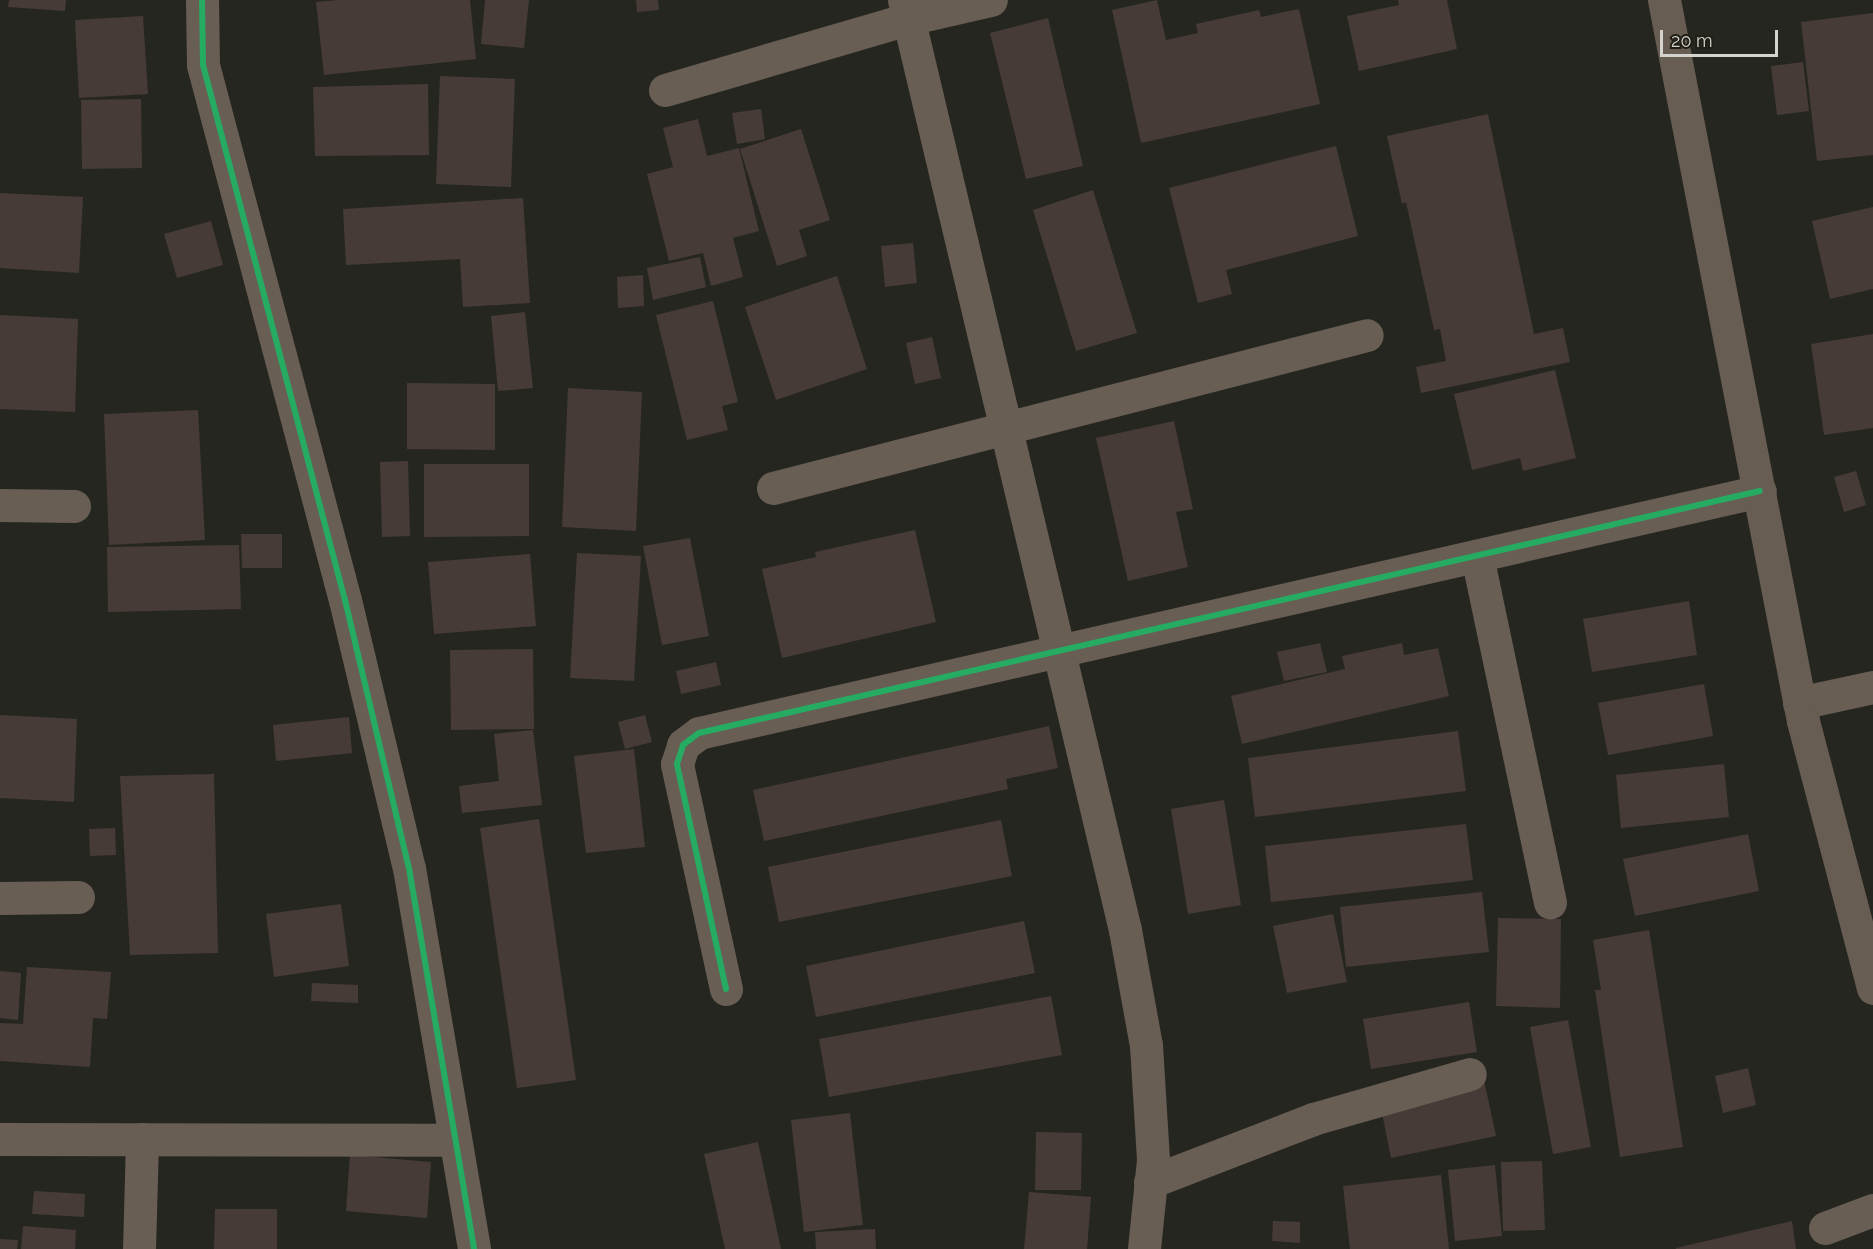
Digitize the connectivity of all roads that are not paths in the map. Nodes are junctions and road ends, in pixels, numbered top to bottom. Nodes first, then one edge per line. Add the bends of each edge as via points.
1 (202, 0) edge
2 (991, 0) edge
3 (1664, 0) edge
4 (906, 9) edge
5 (665, 90) dead end
6 (1367, 334) dead end
7 (1006, 428) junction
8 (773, 488) dead end
9 (1760, 491) junction
10 (0, 505) edge
11 (74, 506) dead end
12 (1477, 556) junction
13 (1059, 653) junction
14 (1873, 687) edge
15 (1799, 703) junction
16 (78, 897) dead end
17 (0, 898) edge
18 (1550, 902) dead end
19 (1863, 920) edge
20 (1873, 988) edge
21 (726, 989) dead end
22 (1470, 1074) dead end
23 (0, 1139) edge
24 (142, 1139) junction
25 (452, 1140) junction
26 (1150, 1182) junction
27 (1873, 1210) edge
28 (1825, 1228) dead end
29 (139, 1249) edge
30 (474, 1249) edge
31 (1144, 1249) edge

1 - 25 street via 203,65 345,600 409,868
2 - 4 street
3 - 9 main road
4 - 5 street
4 - 7 street
6 - 7 street
7 - 8 street
7 - 13 street
9 - 12 street
9 - 15 main road
10 - 11 street
12 - 13 street
12 - 18 street
13 - 21 street via 699,733 682,745 677,764
13 - 26 street via 1125,930 1144,1034 1153,1160
14 - 15 street
15 - 19 main road
16 - 17 street
19 - 20 main road
22 - 26 street via 1313,1119
23 - 24 street
24 - 25 street
24 - 29 street
25 - 30 street
26 - 31 street
27 - 28 street

